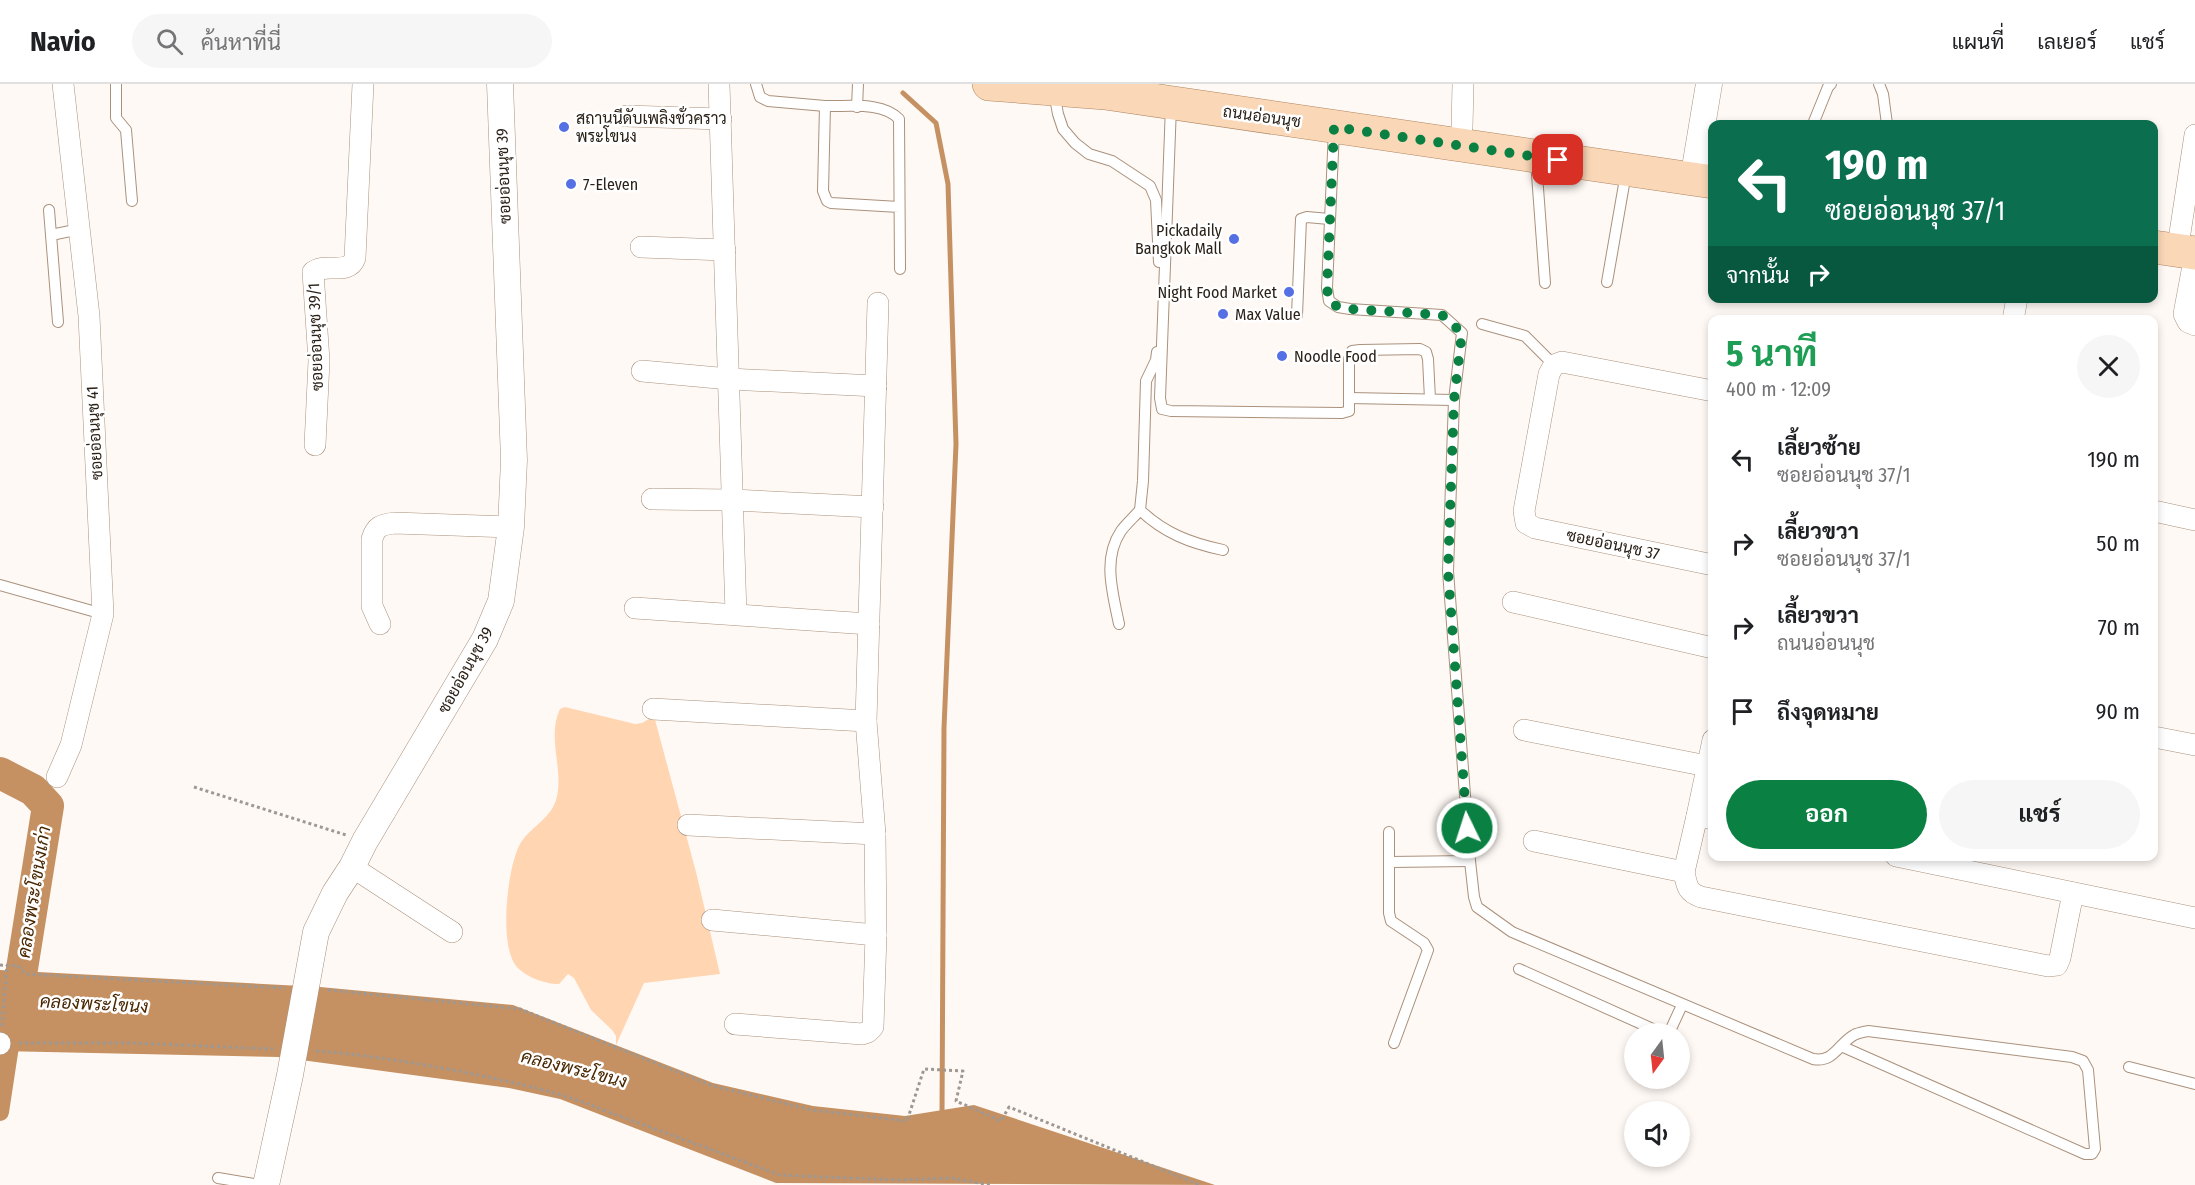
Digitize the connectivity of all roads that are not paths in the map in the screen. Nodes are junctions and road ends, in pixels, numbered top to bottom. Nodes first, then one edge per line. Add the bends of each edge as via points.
1 (63, 84) edge
2 (116, 84) edge
3 (363, 84) edge
4 (500, 84) edge
5 (719, 84) edge
6 (756, 84) edge
7 (858, 84) edge
8 (988, 84) edge
9 (1463, 84) edge
10 (1709, 84) edge
11 (1831, 84) edge
12 (1879, 84) edge
13 (1054, 89) junction
14 (1105, 89) edge
15 (1165, 94) edge
16 (825, 106) junction
17 (857, 107) junction
18 (626, 116) dead end
19 (721, 119) junction
20 (1814, 120) edge
21 (1886, 120) edge
22 (1334, 127) junction
23 (2195, 135) edge
24 (1461, 137) junction
25 (1536, 157) junction
26 (1626, 170) junction
27 (1704, 173) edge
28 (132, 201) dead end
29 (899, 207) junction
30 (50, 210) dead end
31 (1329, 219) junction
32 (80, 230) junction
33 (51, 235) junction
34 (2179, 242) edge
35 (641, 247) dead end
36 (725, 250) junction
37 (900, 269) dead end
38 (1608, 282) dead end
39 (1545, 283) dead end
40 (878, 303) dead end
41 (1297, 315) dead end
42 (58, 322) dead end
43 (1482, 324) dead end
44 (2195, 325) edge
45 (1554, 365) junction
46 (642, 371) dead end
47 (729, 380) junction
48 (876, 386) junction
49 (1708, 390) edge
50 (1349, 398) junction
51 (1430, 399) junction
52 (1454, 400) junction
53 (315, 445) dead end
54 (652, 499) dead end
55 (733, 500) junction
56 (873, 507) junction
57 (1140, 510) junction
58 (2158, 512) edge
59 (2195, 520) edge
60 (511, 527) junction
61 (1223, 550) dead end
62 (1708, 564) edge
63 (0, 585) edge
64 (1513, 602) dead end
65 (635, 608) dead end
66 (736, 614) junction
67 (103, 615) junction
68 (380, 624) dead end
69 (869, 624) junction
70 (1119, 624) dead end
71 (1708, 647) edge
72 (653, 709) dead end
73 (866, 721) junction
74 (1524, 730) dead end
75 (2158, 738) edge
76 (2195, 745) edge
77 (1708, 761) edge
78 (1707, 765) junction
79 (57, 777) dead end
80 (1705, 817) edge
81 (688, 825) dead end
82 (1389, 832) dead end
83 (875, 834) junction
84 (1534, 841) dead end
85 (1470, 861) junction
86 (1920, 861) edge
87 (1389, 862) junction
88 (352, 867) junction
89 (1684, 872) junction
90 (2073, 893) junction
91 (2195, 918) edge
92 (712, 920) dead end
93 (452, 932) dead end
94 (876, 935) junction
95 (1519, 969) dead end
96 (1682, 1005) junction
97 (1639, 1023) edge
98 (1674, 1023) edge
99 (735, 1024) dead end
100 (1394, 1043) dead end
101 (1841, 1046) junction
102 (2129, 1067) dead end
103 (2195, 1084) edge
104 (218, 1178) dead end
105 (260, 1185) edge
106 (266, 1185) edge

1 - 32 street, ซอยอ่อนนุช 41
2 - 28 lane via 116,118 126,130
3 - 53 street, ซอยอ่อนนุช 39/1 via 355,258 347,267 317,268 313,272 319,361
4 - 60 street, ซอยอ่อนนุช 39 via 514,460
5 - 19 street
6 - 16 lane via 760,97 768,101
7 - 17 lane
8 - 13 main road, ถนนอ่อนนุช
9 - 24 street
10 - 27 street
11 - 20 lane
12 - 21 lane
13 - 14 main road, ถนนอ่อนนุช
13 - 57 lane via 1064,129 1076,143 1089,154 1112,161 1137,176 1150,186 1156,200 1160,335 1156,360 1146,381
14 - 15 main road, ถนนอ่อนนุช
15 - 22 main road, ถนนอ่อนนุช
15 - 24 main road, ถนนอ่อนนุช
15 - 50 lane via 1162,409 1342,413 1349,411
16 - 17 lane
16 - 29 lane via 823,191 827,201
17 - 29 lane via 889,110 899,119
18 - 19 street
19 - 36 street
22 - 24 main road, ถนนอ่อนนุช
22 - 31 lane
23 - 34 street
24 - 25 main road, ถนนอ่อนนุช
24 - 27 main road, ถนนอ่อนนุช
25 - 26 main road, ถนนอ่อนนุช
25 - 39 lane
26 - 27 main road, ถนนอ่อนนุช
26 - 38 lane
29 - 37 lane
30 - 33 lane
31 - 41 lane via 1301,219
31 - 52 lane via 1329,301 1350,309 1442,315 1462,333
32 - 33 lane
32 - 67 street, ซอยอ่อนนุช 41 via 89,316
33 - 42 lane
34 - 44 street via 2184,314
35 - 36 street
36 - 47 street
40 - 48 street
43 - 45 lane via 1525,336
45 - 49 street via 1563,362
45 - 62 street, ซอยอ่อนนุช 37 via 1549,374 1524,511 1526,523
46 - 47 street
47 - 48 street
47 - 55 street
48 - 56 street
50 - 51 lane
50 - 51 lane via 1352,351 1420,349 1428,359
51 - 52 lane
52 - 85 lane via 1448,571
54 - 55 street
55 - 56 street
55 - 66 street
56 - 69 street
57 - 61 lane via 1158,526 1198,545
57 - 70 lane via 1120,532 1111,560 1110,578
58 - 59 street
60 - 68 street via 394,522 380,525 372,539 372,606
60 - 88 street, ซอยอ่อนนุช 39 via 501,601 485,639
63 - 67 lane
64 - 71 street
65 - 66 street
66 - 69 street
67 - 79 street, ซอยอ่อนนุช 41 via 71,745
69 - 73 street
72 - 73 street
73 - 83 street
74 - 78 street
75 - 76 street
77 - 78 street
78 - 80 street
80 - 89 street
81 - 83 street
82 - 87 lane
83 - 94 street
84 - 89 street
85 - 87 lane
85 - 96 lane via 1477,907 1512,932
86 - 90 street
87 - 100 lane via 1391,921 1424,943 1428,950
88 - 93 street
88 - 106 street, ซอยอ่อนนุช 39 via 316,932
89 - 90 street via 1692,894 1701,897 2048,966 2057,965 2060,958
90 - 91 street
92 - 94 street
94 - 99 street via 874,1020 868,1032
95 - 97 lane
96 - 98 lane
96 - 101 lane via 1813,1059 1829,1058
101 - 101 lane via 1854,1035 1868,1031 2083,1061 2088,1070 2096,1149 2085,1154
102 - 103 lane
104 - 105 lane

